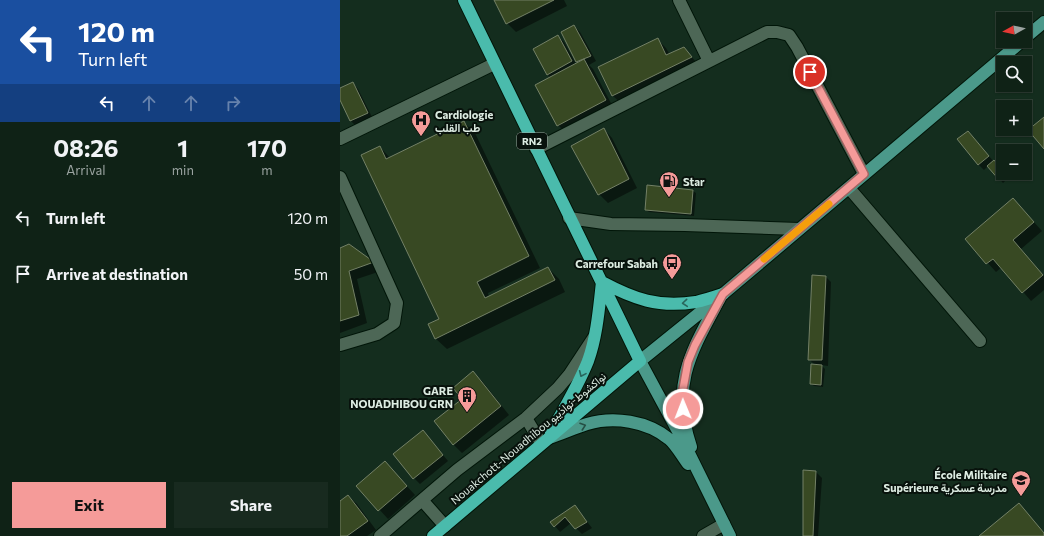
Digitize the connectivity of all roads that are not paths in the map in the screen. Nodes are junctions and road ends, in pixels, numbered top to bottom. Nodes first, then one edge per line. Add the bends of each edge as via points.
1 (464, 0) edge
2 (679, 0) edge
3 (1044, 22) edge
4 (1032, 32) edge
5 (1014, 48) edge
6 (709, 62) junction
7 (494, 64) junction
8 (340, 139) edge
9 (536, 149) junction
10 (864, 174) junction
11 (340, 177) edge
12 (848, 188) junction
13 (569, 218) junction
14 (799, 230) junction
15 (602, 282) junction
16 (723, 294) junction
17 (595, 336) junction
18 (980, 342) dead end
19 (340, 345) edge
20 (640, 361) junction
21 (526, 418) junction
22 (544, 441) junction
23 (706, 489) junction
24 (422, 500) junction
25 (724, 524) junction
26 (445, 526) junction
27 (380, 536) edge
28 (433, 536) edge
29 (703, 536) edge
30 (730, 536) edge

1 - 7 highway, RN2
2 - 6 street
3 - 4 main road
5 - 10 main road
6 - 9 street
6 - 10 street via 767,32 789,35
7 - 8 street
7 - 9 highway, RN2
9 - 13 highway, RN2
10 - 12 main road
11 - 19 street via 397,303 394,323 377,334
12 - 14 main road
12 - 18 street
13 - 14 street via 610,224
13 - 15 highway, RN2
14 - 16 main road
16 -> 15 highway via 697,302 652,303
15 - 17 highway
15 - 20 highway, RN2
16 - 20 main road
16 - 23 main road via 690,357 682,394 688,436
17 - 21 street via 569,375
17 -> 22 highway via 576,387
20 - 22 highway, Nouakchott-Nouadhibou نواكشوط-نواذيبو
20 - 23 main road
21 - 22 street
21 - 24 street
22 -> 23 main road via 606,420 623,420 641,425 670,440
22 - 26 highway, Nouakchott-Nouadhibou نواكشوط-نواذيبو
23 - 25 main road
24 - 26 street
24 - 27 street
25 - 29 street
25 - 30 main road
26 - 28 highway, Nouakchott-Nouadhibou نواكشوط-نواذيبو

